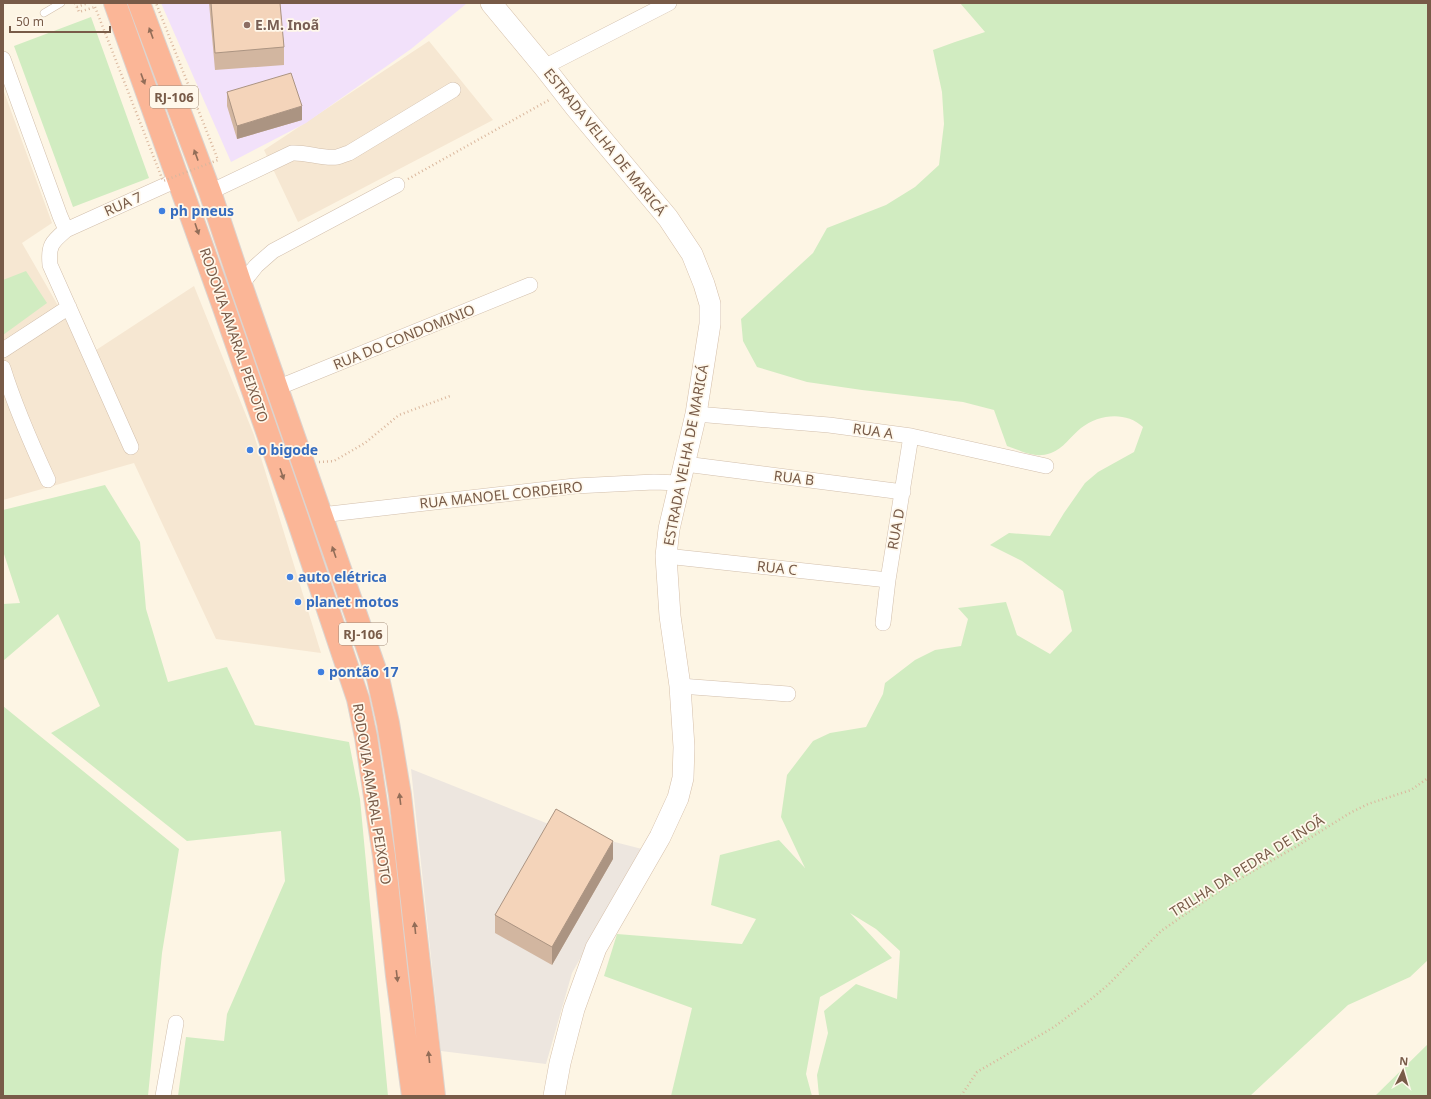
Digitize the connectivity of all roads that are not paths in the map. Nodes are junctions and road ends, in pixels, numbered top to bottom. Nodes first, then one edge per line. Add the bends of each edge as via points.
1 (61, 3) edge
2 (140, 3) edge
3 (491, 3) edge
4 (669, 3) edge
5 (105, 5) edge
6 (44, 13) dead end
7 (3, 58) edge
8 (544, 67) junction
9 (453, 90) dead end
10 (179, 179) junction
11 (397, 185) road end
12 (210, 192) junction
13 (66, 230) junction
14 (241, 285) junction
15 (530, 285) dead end
16 (69, 307) junction
17 (3, 350) edge
18 (3, 368) edge
19 (277, 388) junction
20 (696, 414) junction
21 (911, 436) junction
22 (131, 447) dead end
23 (1046, 466) dead end
24 (683, 474) junction
25 (48, 480) dead end
26 (903, 492) junction
27 (321, 515) junction
28 (666, 556) junction
29 (888, 580) junction
30 (883, 623) dead end
31 (680, 686) junction
32 (788, 694) dead end
33 (176, 1023) dead end
34 (163, 1096) edge
35 (413, 1096) edge
36 (434, 1096) edge
37 (554, 1096) edge

1 - 6 lane
12 -> 2 highway, RODOVIA AMARAL PEIXOTO / RJ-106
3 - 8 street, ESTRADA VELHA DE MARICÁ
4 - 8 street
5 -> 10 highway, RODOVIA AMARAL PEIXOTO / RJ-106
7 - 13 street
8 - 20 street, ESTRADA VELHA DE MARICÁ via 668,218 692,254 710,304 710,324
9 - 12 street via 349,153 324,157 292,153
10 - 13 street, RUA 7
10 -> 35 highway, RODOVIA AMARAL PEIXOTO / RJ-106 via 358,699 384,856
11 - 14 street via 272,251
12 - 14 highway, RODOVIA AMARAL PEIXOTO / RJ-106
13 - 16 street via 53,241 49,253 50,265
14 - 19 highway, RODOVIA AMARAL PEIXOTO / RJ-106
15 - 19 street, RUA DO CONDOMINIO
16 - 17 street
16 - 22 street
18 - 25 street via 20,417
19 - 27 highway, RODOVIA AMARAL PEIXOTO / RJ-106
20 - 21 street, RUA A via 829,425
20 - 24 street, ESTRADA VELHA DE MARICÁ
21 - 23 street, RUA A
21 - 26 street, RUA D
24 - 26 street, RUA B
24 - 27 street, RUA MANOEL CORDEIRO via 654,482 574,486
24 - 28 street, ESTRADA VELHA DE MARICÁ via 669,528
26 - 29 street, RUA D
36 -> 27 highway, RODOVIA AMARAL PEIXOTO / RJ-106 via 400,795 388,723 378,678
28 - 29 street, RUA C
28 - 31 street, ESTRADA VELHA DE MARICÁ via 670,616
29 - 30 street, RUA D
31 - 32 street
31 - 37 street, ESTRADA VELHA DE MARICÁ via 684,747 683,778 678,798 660,837 596,948 574,1009
33 - 34 street

